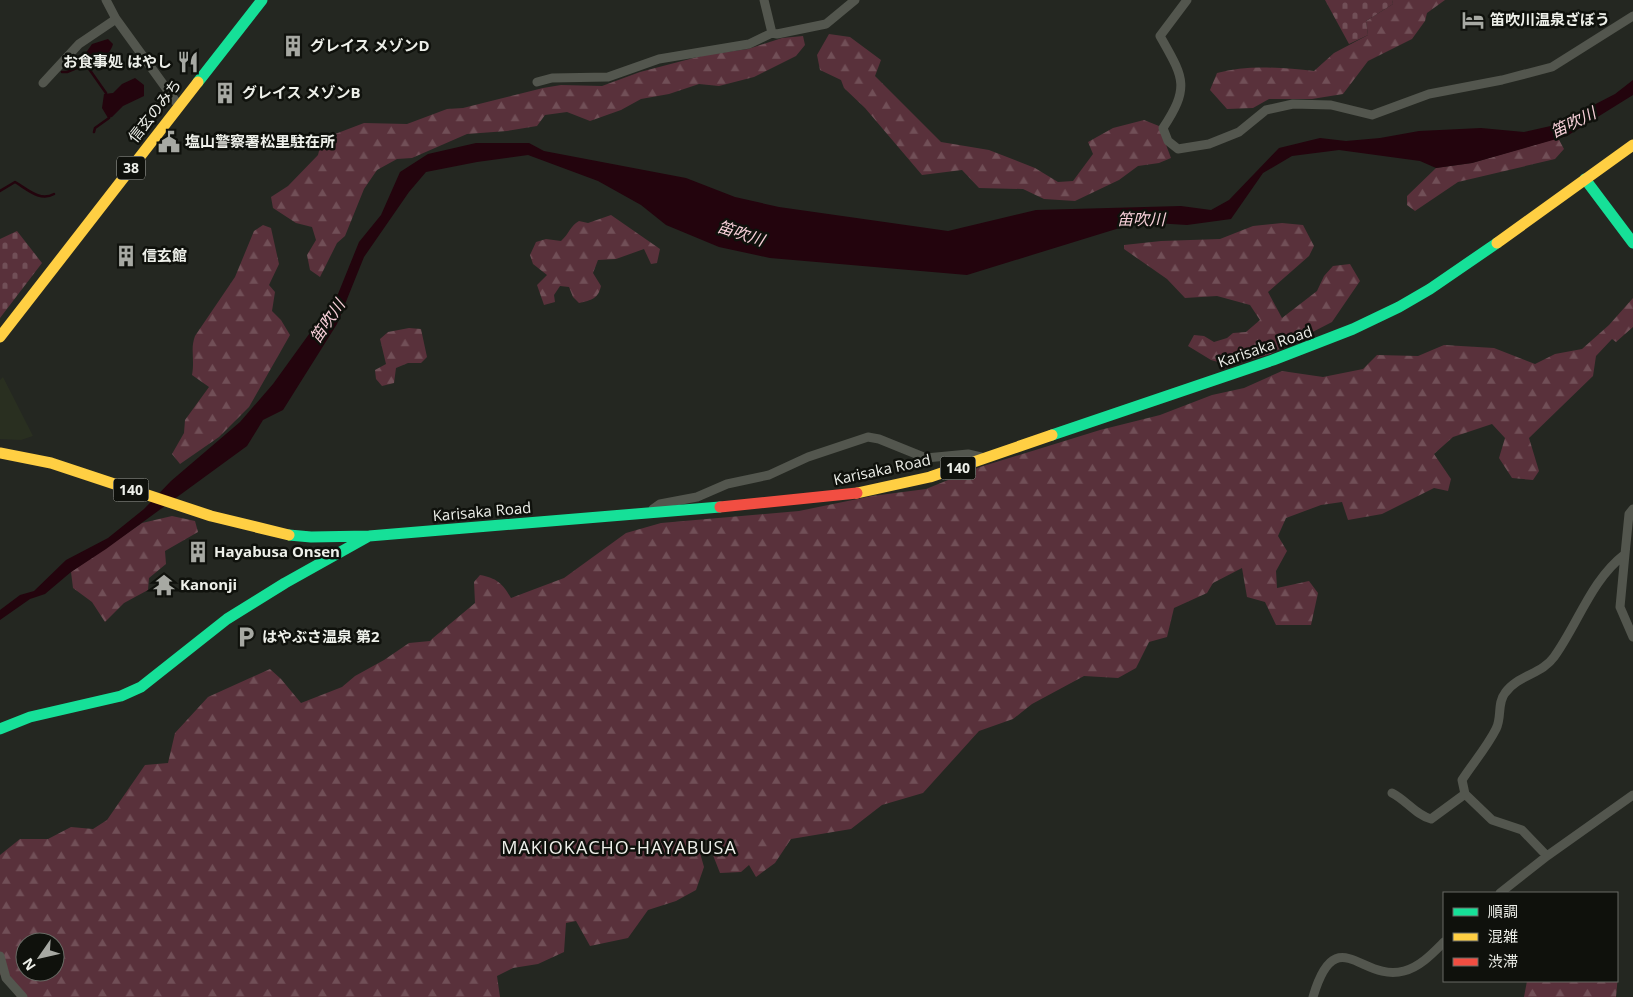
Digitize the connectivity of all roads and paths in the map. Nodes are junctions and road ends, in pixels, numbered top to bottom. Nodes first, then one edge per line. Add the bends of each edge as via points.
1 (106, 0) edge
2 (262, 0) edge
3 (764, 0) edge
4 (855, 0) edge
5 (1187, 0) edge
6 (1633, 16) edge
7 (116, 19) junction
8 (772, 33) junction
9 (538, 82) dead end
10 (43, 83) dead end
11 (179, 106) junction
12 (1633, 145) edge
13 (1585, 179) junction
14 (1633, 242) edge
15 (0, 336) edge
16 (0, 454) edge
17 (986, 459) junction
18 (1633, 509) edge
19 (646, 513) junction
20 (369, 536) junction
21 (1625, 554) junction
22 (1633, 637) edge
23 (0, 729) edge
24 (1392, 793) dead end
25 (1464, 794) junction
26 (1633, 795) edge
27 (1546, 856) junction
28 (1501, 892) edge
29 (1443, 943) edge
30 (0, 956) edge
31 (23, 997) edge
32 (1313, 997) edge

1 - 7 street
2 - 11 main road, 信玄のみち / 38
3 - 8 street
4 - 8 street via 826,24
5 - 6 street via 1160,36 1180,71 1182,92 1163,128 1168,141 1178,149 1208,144 1239,132 1266,110 1293,104 1331,105 1372,115 1429,94 1552,67
7 - 10 street via 79,44
7 - 11 street
8 - 9 street via 749,44 659,59 608,77 552,78
11 - 15 main road, 信玄のみち / 38
12 - 13 main road, Karisaka Road / 140
13 - 14 main road
13 - 17 main road, Karisaka Road / 140 via 1439,283 1370,322 1305,349
16 - 20 main road, Karisaka Road / 140 via 51,463 211,516 275,533 311,537
17 - 19 main road, Karisaka Road / 140 via 897,485 844,495
17 - 19 street via 968,454 926,458 868,437 808,456 778,472 727,484 697,497 660,504
18 - 21 street via 1629,514
19 - 20 main road, Karisaka Road / 140
20 - 23 main road via 227,619 141,687 121,696 30,717
21 - 22 street via 1620,607
21 - 25 street via 1615,562 1579,612 1553,658 1504,693 1500,701 1498,727 1462,780
24 - 25 street via 1431,819
25 - 27 street via 1492,820 1522,830
26 - 27 street
27 - 28 street
29 - 32 street via 1403,972 1387,972 1348,958 1335,959 1325,968
30 - 31 street via 6,978

